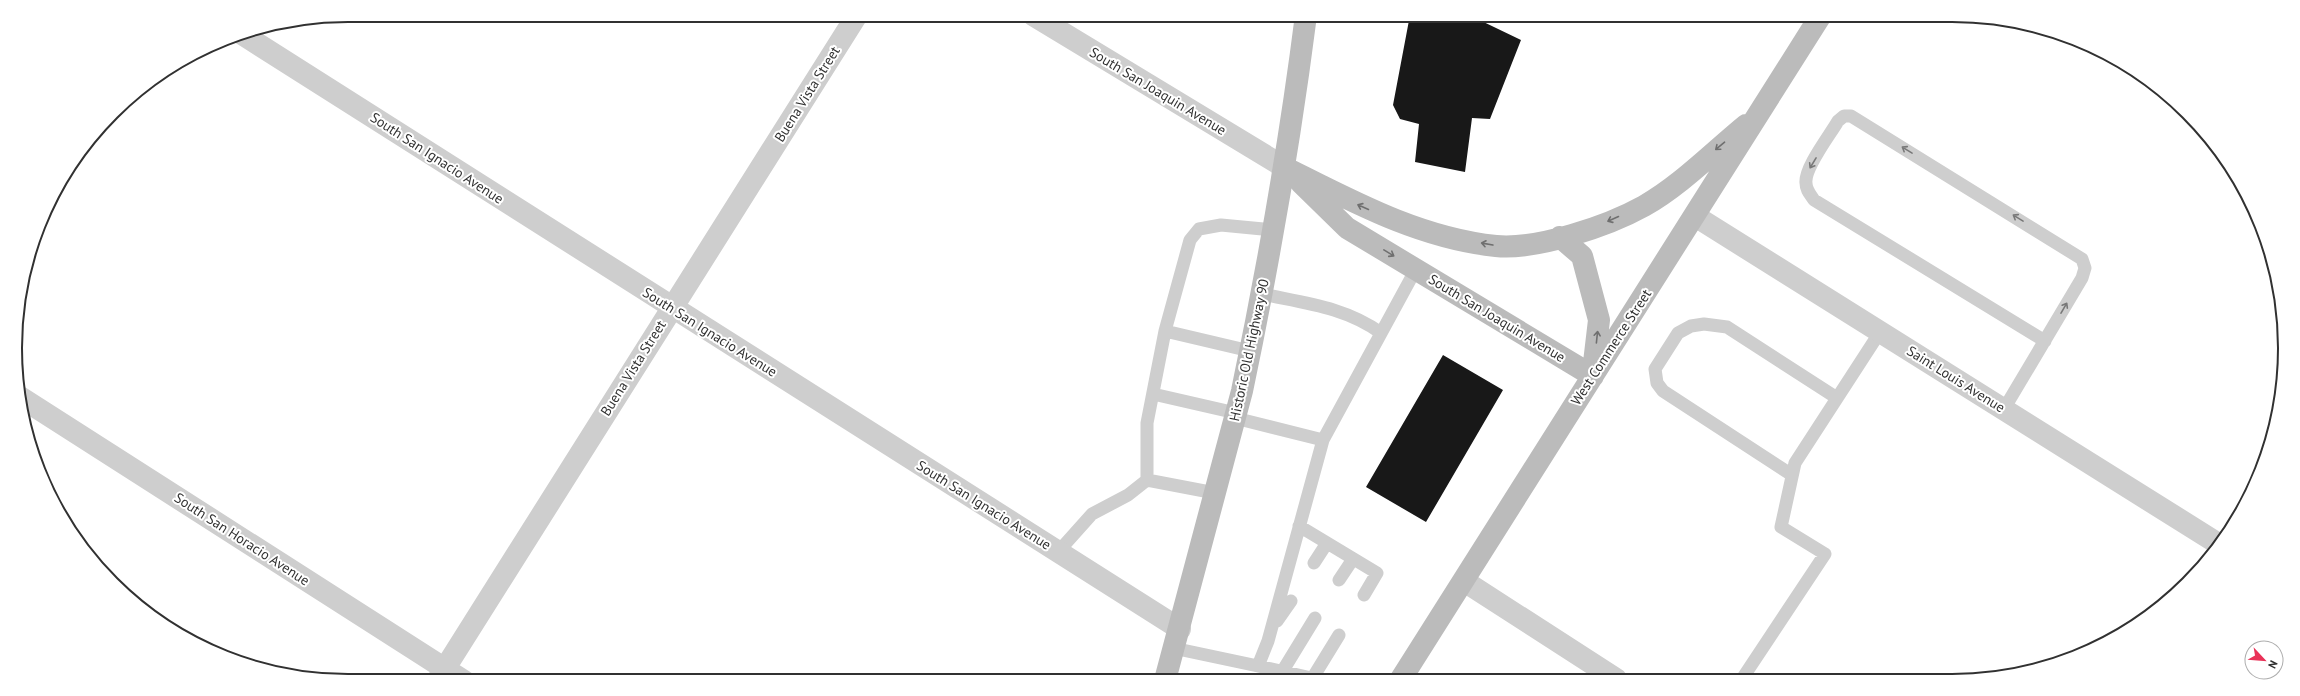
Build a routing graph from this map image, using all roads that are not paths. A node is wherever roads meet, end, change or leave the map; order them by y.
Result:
1 (853, 22) edge
2 (1045, 22) edge
3 (1305, 22) edge
4 (1817, 22) edge
5 (248, 38) edge
6 (1760, 112) junction
7 (1284, 166) junction
8 (1695, 216) junction
9 (1273, 230) junction
10 (1560, 237) junction
11 (1416, 269) junction
12 (1262, 294) junction
13 (671, 308) junction
14 (1165, 331) junction
15 (1880, 332) junction
16 (1381, 333) junction
17 (2045, 341) junction
18 (1250, 351) junction
19 (1592, 376) junction
20 (1153, 394) junction
21 (1837, 398) junction
22 (26, 401) edge
23 (2004, 409) junction
24 (1235, 415) junction
25 (1323, 440) junction
26 (1792, 475) junction
27 (1147, 480) junction
28 (1215, 493) junction
29 (1299, 526) junction
30 (2214, 541) edge
31 (1327, 543) junction
32 (1058, 552) junction
33 (1353, 558) junction
34 (1314, 564) dead end
35 (1339, 580) dead end
36 (1464, 581) junction
37 (1364, 594) dead end
38 (1290, 601) dead end
39 (1315, 618) dead end
40 (1270, 632) junction
41 (1339, 635) dead end
42 (1176, 638) junction
43 (1258, 666) junction
44 (1282, 672) junction
45 (439, 674) edge
46 (442, 674) edge
47 (1167, 674) edge
48 (1291, 674) edge
49 (1317, 674) edge
50 (1404, 674) edge
51 (1608, 674) edge
52 (1745, 674) edge

1 - 13 street, Buena Vista Street
2 - 7 street, South San Joaquin Avenue
3 - 7 main road, Historic Old Highway 90
4 - 6 main road, West Commerce Street
5 - 13 street, South San Ignacio Avenue
6 - 8 main road, West Commerce Street
6 -> 10 main road, South San Joaquin Avenue
7 - 9 main road, Historic Old Highway 90
10 -> 7 main road, South San Joaquin Avenue
7 -> 11 main road, South San Joaquin Avenue
8 - 15 street, Saint Louis Avenue
8 - 19 main road, West Commerce Street
9 - 12 main road, Historic Old Highway 90
9 - 14 lane
19 -> 10 main road
11 - 16 lane
11 - 19 main road, South San Joaquin Avenue
12 - 16 lane
12 - 18 main road, Historic Old Highway 90
13 - 32 street, South San Ignacio Avenue
13 - 46 street, Buena Vista Street
14 - 18 lane
14 - 20 lane
15 - 21 lane
15 - 23 street, Saint Louis Avenue
16 - 25 lane
17 -> 17 lane
17 - 23 lane
18 - 24 main road, Historic Old Highway 90
19 - 36 main road, West Commerce Street
20 - 24 lane
20 - 27 lane
21 - 26 lane
21 - 26 lane
22 - 45 street, South San Horacio Avenue
23 - 30 street, Saint Louis Avenue
24 - 25 lane
24 - 28 main road, Historic Old Highway 90
25 - 29 lane
26 - 52 lane
27 - 28 lane
27 - 32 lane
28 - 42 main road, Historic Old Highway 90
29 - 31 lane
29 - 40 lane
31 - 33 lane
31 - 34 lane
32 - 42 street, South San Ignacio Avenue
33 - 35 lane
33 - 37 lane
36 - 50 main road, West Commerce Street
36 - 51 street
38 - 40 lane
39 - 44 lane
40 - 43 lane
41 - 49 lane
42 - 43 lane
42 - 47 main road, Historic Old Highway 90
43 - 44 lane
44 - 48 lane

